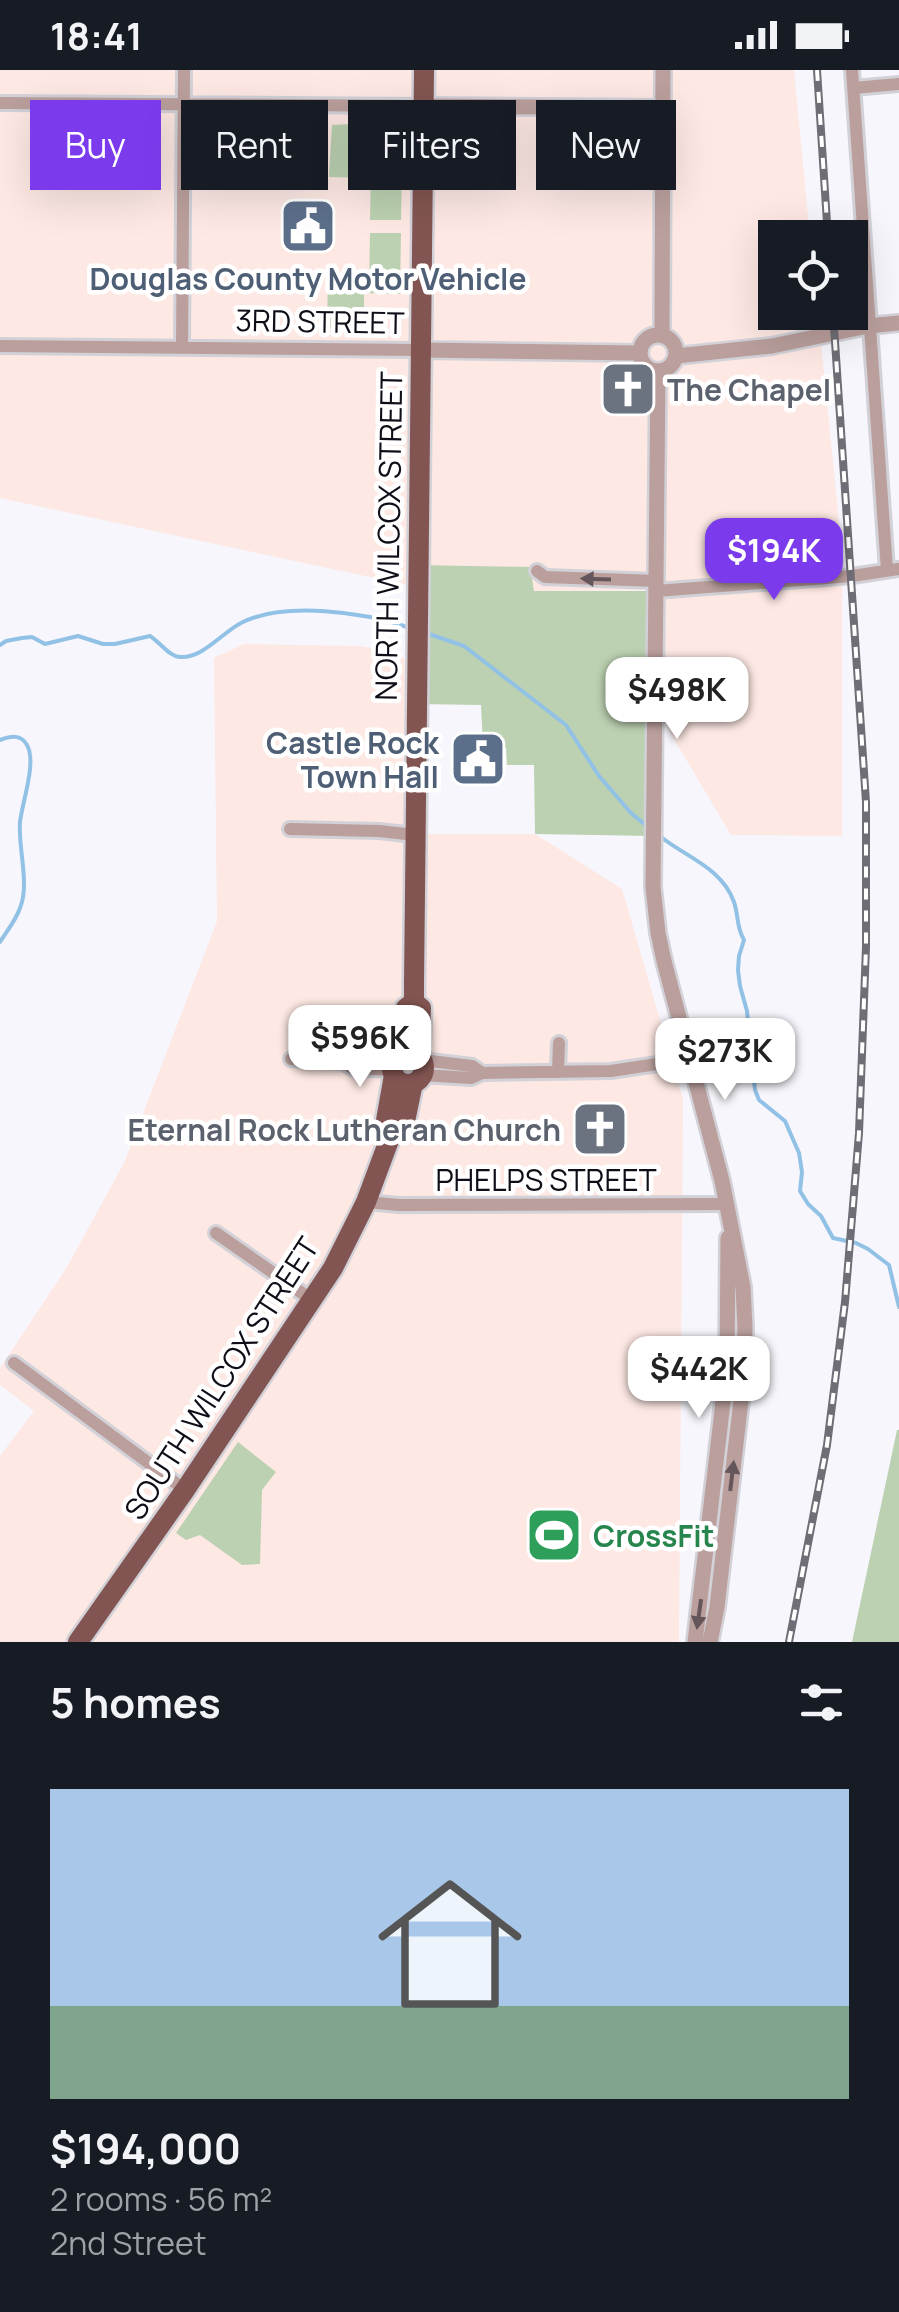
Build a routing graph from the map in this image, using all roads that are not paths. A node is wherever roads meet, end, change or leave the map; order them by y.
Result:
1 (184, 70) edge
2 (424, 70) edge
3 (663, 70) edge
4 (852, 70) edge
5 (899, 84) edge
6 (853, 88) junction
7 (184, 100) edge
8 (424, 100) edge
9 (662, 100) edge
10 (0, 103) edge
11 (181, 104) edge
12 (183, 190) edge
13 (423, 190) edge
14 (662, 190) edge
15 (861, 220) edge
16 (899, 323) edge
17 (868, 326) joint
18 (849, 330) edge
19 (662, 335) junction
20 (0, 346) edge
21 (182, 348) junction
22 (421, 350) junction
23 (639, 353) junction
24 (676, 356) junction
25 (658, 371) junction
26 (893, 569) edge
27 (538, 571) dead end
28 (656, 586) junction
29 (290, 830) dead end
30 (415, 835) junction
31 (559, 1043) dead end
32 (291, 1059) dead end
33 (690, 1059) junction
34 (408, 1066) junction
35 (558, 1072) junction
36 (366, 1202) junction
37 (727, 1204) junction
38 (216, 1233) dead end
39 (312, 1300) junction
40 (14, 1363) dead end
41 (186, 1490) junction
42 (78, 1642) edge
43 (695, 1642) edge
44 (710, 1642) edge

1 - 7 street
2 - 8 main road, NORTH WILCOX STREET
3 - 9 street
4 - 6 street
5 - 6 street
6 - 15 street
10 - 11 street
12 - 21 street
13 - 22 main road, NORTH WILCOX STREET
14 - 19 street
16 - 17 street
17 - 26 street
18 - 24 street
19 - 23 street
19 - 24 street
20 - 21 street, 3RD STREET
21 - 22 street, 3RD STREET
22 - 23 street, 3RD STREET
22 - 30 main road, NORTH WILCOX STREET
23 - 25 street
24 - 25 street
25 - 28 street
26 - 28 street
28 -> 27 street
28 - 33 street
29 - 30 street
30 - 34 main road, NORTH WILCOX STREET
31 - 35 street
32 - 34 street
33 - 35 street
33 - 37 street
34 - 35 street
34 - 36 main road, SOUTH WILCOX STREET
36 - 37 street, PHELPS STREET
36 - 39 main road, SOUTH WILCOX STREET
37 -> 43 street
44 -> 37 street
38 - 39 street
39 - 41 main road, SOUTH WILCOX STREET
40 - 41 street
41 - 42 main road, SOUTH WILCOX STREET

